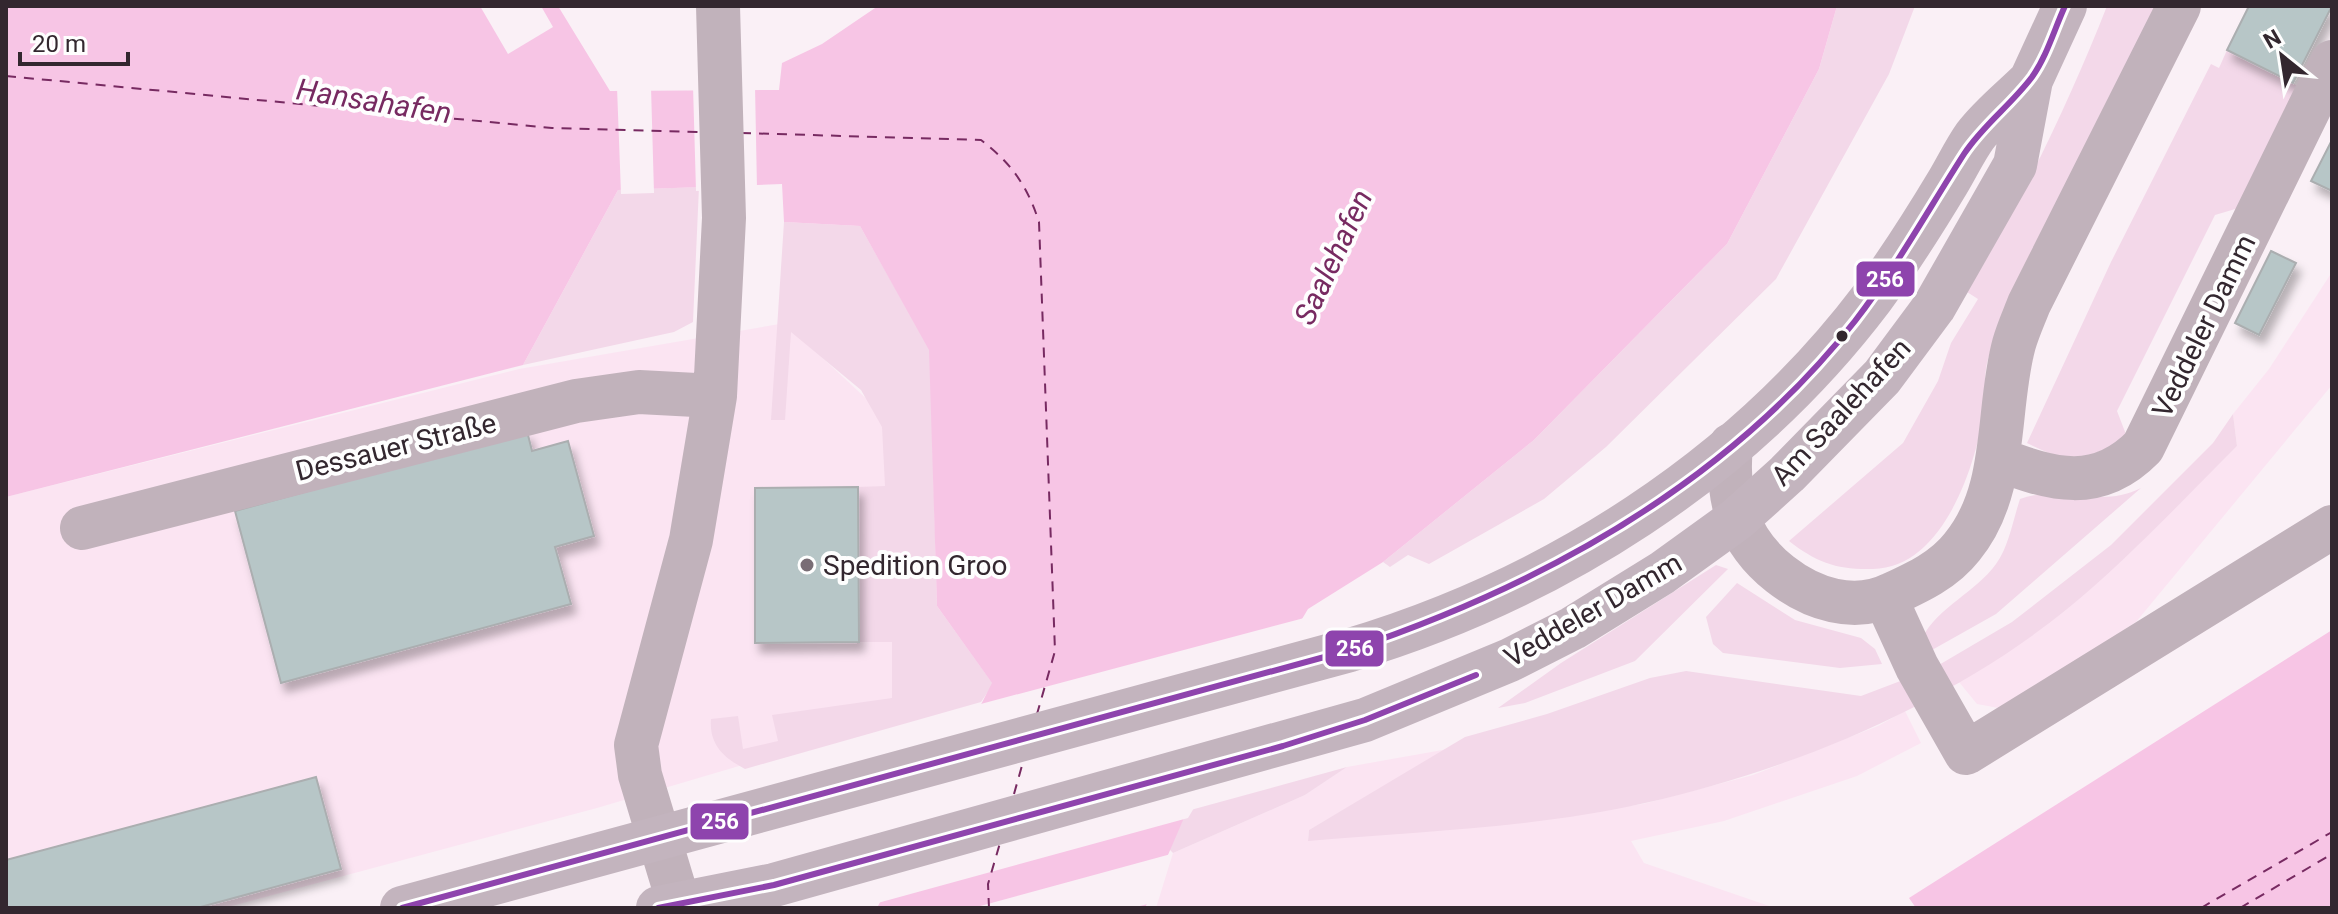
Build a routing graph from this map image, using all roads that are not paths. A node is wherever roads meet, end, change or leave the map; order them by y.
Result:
1 (718, 6) edge
2 (2065, 6) edge
3 (2179, 6) edge
4 (2332, 62) edge
5 (2031, 80) junction
6 (715, 396) junction
7 (1731, 445) junction
8 (1998, 459) junction
9 (1737, 519) junction
10 (2332, 527) edge
11 (82, 528) dead end
12 (1885, 597) junction
13 (659, 837) junction
14 (668, 906) edge
15 (402, 908) edge

1 - 6 street
2 - 5 main road, Am Saalehafen
3 - 8 street
4 - 8 street, Veddeler Damm
5 - 7 main road, Am Saalehafen
5 - 9 main road, Am Saalehafen
6 - 11 street, Dessauer Straße
6 - 13 street
7 - 9 street
7 - 13 main road, Veddeler Damm
8 - 12 street
9 - 12 street
9 - 14 main road, Veddeler Damm
10 - 12 street
13 - 14 street
13 - 15 main road, Veddeler Damm

